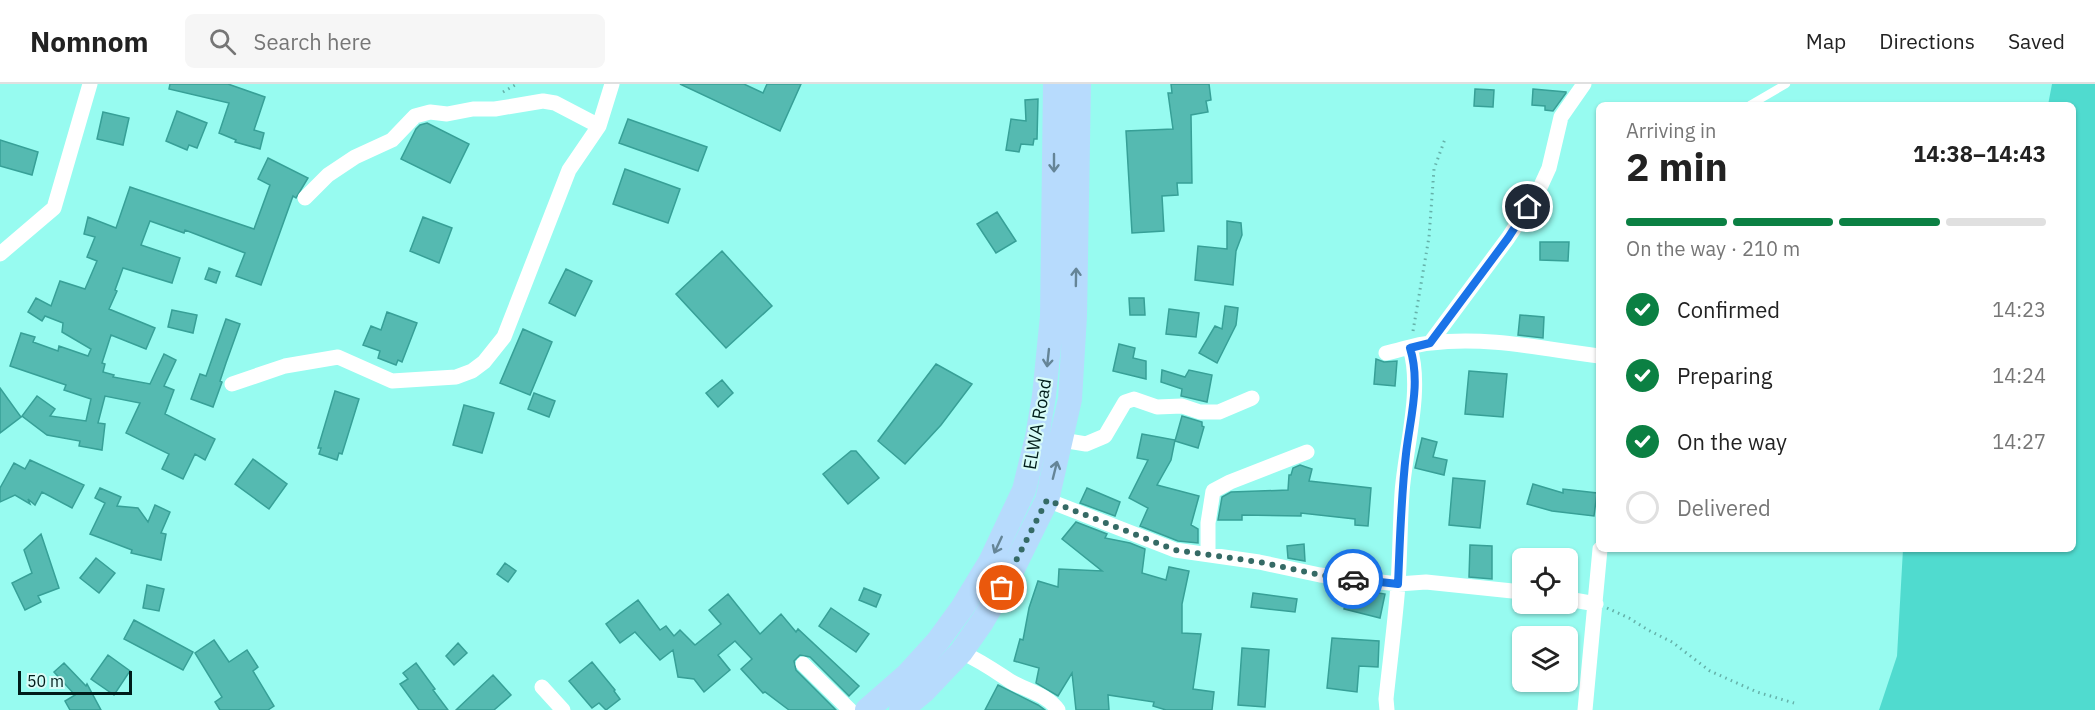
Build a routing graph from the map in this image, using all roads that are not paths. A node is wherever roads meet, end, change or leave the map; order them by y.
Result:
1 (90, 84) edge
2 (612, 84) edge
3 (1041, 84) edge
4 (1055, 84) edge
5 (1079, 84) edge
6 (1584, 84) edge
7 (1786, 84) edge
8 (1755, 102) edge
9 (1054, 117) junction
10 (599, 126) junction
11 (305, 198) dead end
12 (0, 254) edge
13 (1430, 343) junction
14 (1410, 348) junction
15 (1386, 353) dead end
16 (1596, 356) edge
17 (232, 384) dead end
18 (1252, 398) dead end
19 (1062, 440) junction
20 (1307, 452) dead end
21 (1047, 500) junction
22 (1600, 552) edge
23 (1208, 554) junction
24 (1398, 584) junction
25 (1512, 591) edge
26 (1578, 601) edge
27 (1596, 604) junction
28 (961, 652) junction
29 (804, 664) dead end
30 (542, 687) dead end
31 (563, 710) edge
32 (850, 710) edge
33 (867, 710) edge
34 (901, 710) edge
35 (1058, 710) edge
36 (1387, 710) edge
37 (1586, 710) edge

1 - 12 street
2 - 10 street
3 - 9 street
4 - 9 main road, ELWA Road
19 -> 5 main road, ELWA Road
6 - 13 street
7 - 8 lane
9 -> 33 main road, ELWA Road
10 - 11 street
10 - 17 street
13 - 14 street
13 - 16 street
14 - 15 street
14 - 24 street
18 - 19 street
21 -> 19 main road, ELWA Road
20 - 23 street
21 - 23 street
21 - 28 main road, ELWA Road
22 - 27 street
23 - 24 street
24 - 25 street
24 - 36 street
26 - 27 street
27 - 37 street
28 - 34 main road, ELWA Road
28 - 35 street
29 - 32 street
30 - 31 street

